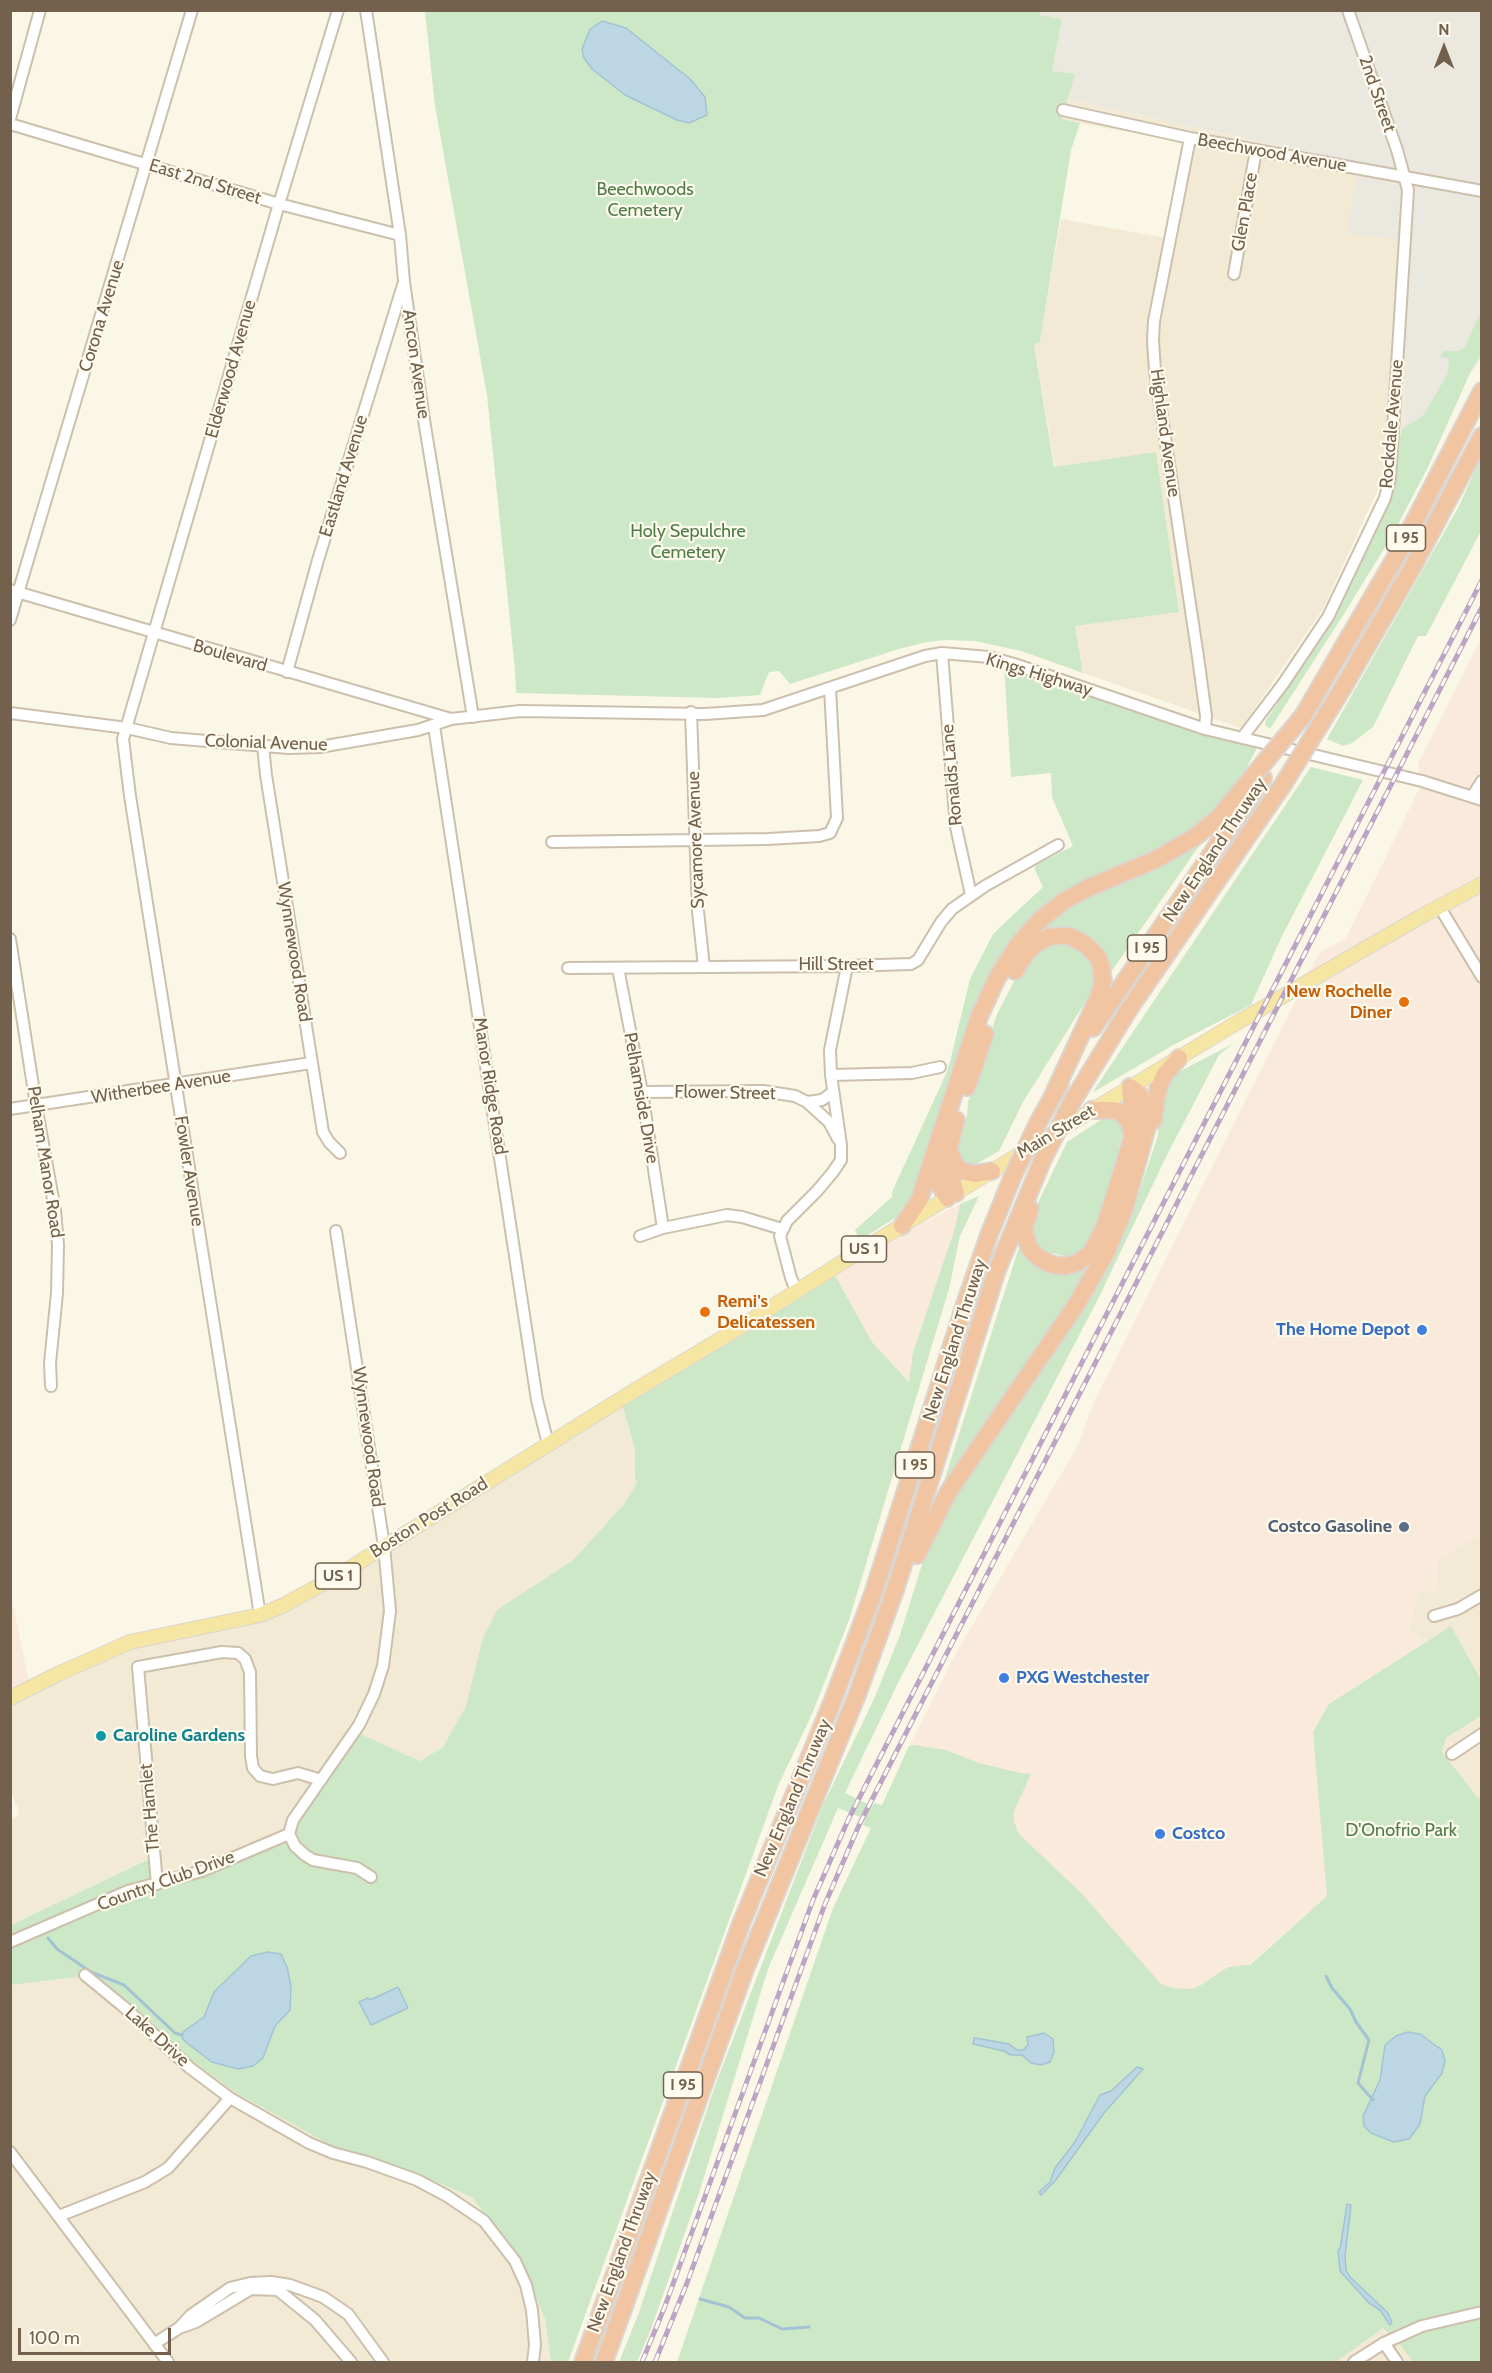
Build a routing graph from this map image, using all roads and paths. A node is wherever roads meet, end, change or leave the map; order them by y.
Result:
1 (40, 10) edge
2 (192, 10) edge
3 (338, 10) edge
4 (366, 10) edge
5 (1348, 10) edge
6 (1063, 110) dead end
7 (10, 119) edge
8 (10, 124) edge
9 (1190, 138) junction
10 (1256, 150) junction
11 (147, 165) junction
12 (1406, 178) junction
13 (1482, 191) edge
14 (279, 204) junction
15 (400, 235) junction
16 (1234, 274) dead end
17 (404, 282) junction
18 (1482, 391) edge
19 (1482, 436) edge
20 (15, 591) edge
21 (10, 620) edge
22 (154, 633) junction
23 (942, 653) junction
24 (287, 672) junction
25 (830, 688) junction
26 (520, 711) joint
27 (691, 712) junction
28 (10, 713) edge
29 (474, 717) junction
30 (451, 719) junction
31 (434, 726) junction
32 (127, 728) junction
33 (1205, 729) junction
34 (1242, 738) junction
35 (263, 746) junction
36 (1258, 777) junction
37 (1482, 781) edge
38 (1477, 798) edge
39 (696, 841) junction
40 (552, 842) dead end
41 (1058, 845) dead end
42 (1482, 884) edge
43 (971, 895) junction
44 (1439, 906) junction
45 (10, 939) edge
46 (848, 966) junction
47 (704, 967) junction
48 (568, 968) dead end
49 (618, 968) junction
50 (1482, 977) edge
51 (1179, 1058) junction
52 (311, 1063) junction
53 (940, 1067) dead end
54 (831, 1075) junction
55 (176, 1085) junction
56 (1130, 1087) junction
57 (1055, 1091) junction
58 (642, 1092) junction
59 (833, 1092) junction
60 (807, 1102) junction
61 (36, 1105) junction
62 (10, 1109) edge
63 (1092, 1110) junction
64 (950, 1139) junction
65 (1132, 1139) junction
66 (841, 1145) junction
67 (935, 1149) junction
68 (340, 1153) dead end
69 (1041, 1163) junction
70 (992, 1171) junction
71 (1131, 1187) junction
72 (952, 1196) junction
73 (902, 1226) junction
74 (663, 1228) junction
75 (336, 1230) dead end
76 (782, 1230) junction
77 (640, 1236) dead end
78 (797, 1292) junction
79 (51, 1386) dead end
80 (637, 1389) joint
81 (552, 1443) junction
82 (384, 1546) junction
83 (1482, 1595) edge
84 (260, 1615) junction
85 (1434, 1616) dead end
86 (857, 1695) junction
87 (10, 1698) edge
88 (1482, 1734) edge
89 (1452, 1754) dead end
90 (321, 1780) junction
91 (289, 1834) junction
92 (371, 1876) dead end
93 (157, 1884) junction
94 (10, 1942) edge
95 (85, 1975) dead end
96 (230, 2098) junction
97 (10, 2152) edge
98 (59, 2216) junction
99 (1482, 2312) edge
100 (179, 2328) junction
101 (1384, 2343) junction
102 (154, 2344) junction
103 (168, 2362) edge
104 (351, 2362) edge
105 (383, 2362) edge
106 (533, 2362) edge
107 (583, 2362) edge
108 (603, 2362) edge
109 (1354, 2362) edge
110 (1397, 2362) edge

1 - 7 street
2 - 11 street, Corona Avenue
3 - 14 street, Elderwood Avenue
4 - 15 street, Ancon Avenue
5 - 12 street, 2nd Street
6 - 9 street, Beechwood Avenue
8 - 11 street, East 2nd Street
9 - 10 street, Beechwood Avenue
9 - 33 street, Highland Avenue
10 - 12 street, Beechwood Avenue
10 - 16 street, Glen Place
11 - 14 street, East 2nd Street
11 - 20 street, Corona Avenue
12 - 13 street, Beechwood Avenue
12 - 34 street, Rockdale Avenue
14 - 15 street, East 2nd Street
14 - 22 street, Elderwood Avenue
15 - 17 street, Ancon Avenue
17 - 24 street, Eastland Avenue
17 - 29 street, Ancon Avenue
18 - 36 highway, I 95, bridge
19 - 69 highway, New England Thruway / I 95, bridge
20 - 21 street, Corona Avenue
20 - 22 street, Boulevard
22 - 24 street, Boulevard
22 - 32 street, Elderwood Avenue
23 - 25 street, Kings Highway
23 - 33 street, Kings Highway
23 - 43 street, Ronalds Lane
24 - 30 street, Boulevard
25 - 27 street, Kings Highway
25 - 39 street
26 - 27 street, Kings Highway
26 - 29 street, Colonial Avenue
27 - 39 street, Sycamore Avenue
28 - 32 street, Colonial Avenue
29 - 30 street, Colonial Avenue
30 - 31 street, Colonial Avenue
31 - 35 street, Colonial Avenue
31 - 81 street, Manor Ridge Road
32 - 35 street, Colonial Avenue
32 - 55 street, Fowler Avenue
33 - 34 street, Kings Highway
34 - 38 street, Kings Highway
35 - 52 street, Wynnewood Road
36 - 57 highway, New England Thruway / I 95
36 - 67 highway
37 - 38 street
39 - 40 street
39 - 47 street, Sycamore Avenue
41 - 43 street, Hill Street
42 - 44 main road, Main Street / US 1
43 - 46 street, Hill Street
44 - 50 street
44 - 51 main road, Main Street / US 1
45 - 61 street, Pelham Manor Road
46 - 47 street, Hill Street
46 - 54 street
47 - 49 street, Hill Street
48 - 49 street, Hill Street
49 - 58 street, Pelhamside Drive
51 - 56 main road, Main Street / US 1
51 - 71 highway
52 - 55 street, Witherbee Avenue
52 - 68 street, Wynnewood Road
53 - 54 street
54 - 59 street
55 - 61 street, Witherbee Avenue
55 - 84 street, Fowler Avenue
56 - 63 main road, Main Street / US 1
56 - 65 highway
56 - 71 highway
57 - 64 highway
57 - 107 highway, New England Thruway / I 95, bridge
58 - 60 street, Flower Street
58 - 74 street, Pelhamside Drive
59 - 60 street
59 - 66 street
60 - 66 street, Flower Street
61 - 62 street, Witherbee Avenue
61 - 79 street, Pelham Manor Road
63 - 65 highway
63 - 70 main road, Main Street / US 1
64 - 70 highway
64 - 72 highway
65 - 69 highway
66 - 76 street
67 - 72 highway
67 - 73 highway
69 - 86 highway, New England Thruway / I 95
70 - 72 main road, Main Street / US 1
71 - 86 highway
72 - 73 main road, Main Street / US 1
73 - 78 main road, Main Street / US 1
74 - 76 street
74 - 77 street
75 - 82 street, Wynnewood Road
76 - 78 street
78 - 80 main road, Main Street / US 1
80 - 81 main road, Boston Post Road / US 1
81 - 82 main road, Boston Post Road / US 1
82 - 84 main road, Boston Post Road / US 1
82 - 90 street, Wynnewood Road
83 - 85 street
84 - 87 main road, Boston Post Road / US 1
86 - 108 highway, New England Thruway / I 95
88 - 89 street
90 - 91 street, Wynnewood Road
90 - 93 street, The Hamlet
91 - 92 street
91 - 93 street, Country Club Drive
93 - 94 street, Country Club Drive
95 - 96 street, Lake Drive
96 - 98 street
96 - 106 street, Lake Drive
97 - 98 street
98 - 102 street
99 - 101 street
100 - 102 street
100 - 104 street
100 - 105 street
101 - 109 street
101 - 110 street
102 - 103 street

